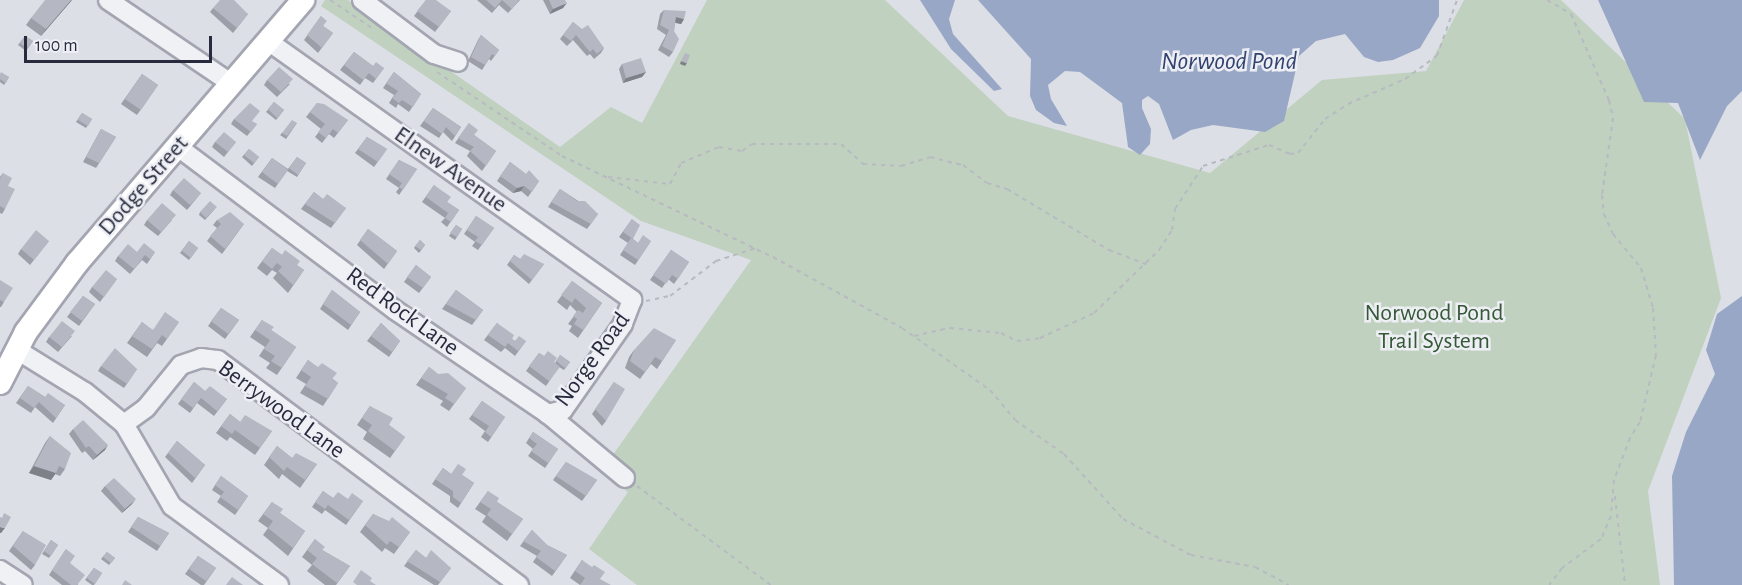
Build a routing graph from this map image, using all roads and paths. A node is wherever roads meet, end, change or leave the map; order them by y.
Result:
1 (108, 0) edge
2 (303, 0) edge
3 (330, 0) edge
4 (362, 0) edge
5 (1457, 0) edge
6 (1547, 0) edge
7 (378, 32) dead end
8 (268, 41) junction
9 (458, 62) dead end
10 (436, 71) dead end
11 (232, 84) junction
12 (178, 147) junction
13 (605, 177) junction
14 (756, 249) junction
15 (1146, 264) junction
16 (632, 300) junction
17 (914, 336) junction
18 (17, 350) junction
19 (0, 383) edge
20 (548, 414) junction
21 (124, 424) junction
22 (625, 478) joint
23 (1614, 487) junction
24 (0, 570) edge
25 (23, 585) edge
26 (279, 585) edge
27 (519, 585) edge
28 (771, 585) edge
29 (1289, 585) edge
30 (1549, 585) edge
31 (1625, 585) edge

1 - 11 street
2 - 8 main road, Dodge Street
3 - 7 path
4 - 9 street
5 - 15 path
6 - 23 path
8 - 11 main road, Dodge Street
8 - 16 street, Elnew Avenue
10 - 13 path
11 - 12 main road, Dodge Street
12 - 18 main road, Dodge Street
12 - 20 street, Red Rock Lane
13 - 14 path
13 - 15 path
14 - 16 path
14 - 17 path
15 - 17 path
16 - 20 street, Norge Road
17 - 29 path
18 - 19 main road, Dodge Street
18 - 21 street
20 - 22 street, Red Rock Lane
21 - 26 street
21 - 27 street, Berrywood Lane
22 - 28 path
23 - 30 path
23 - 31 path
24 - 25 street

